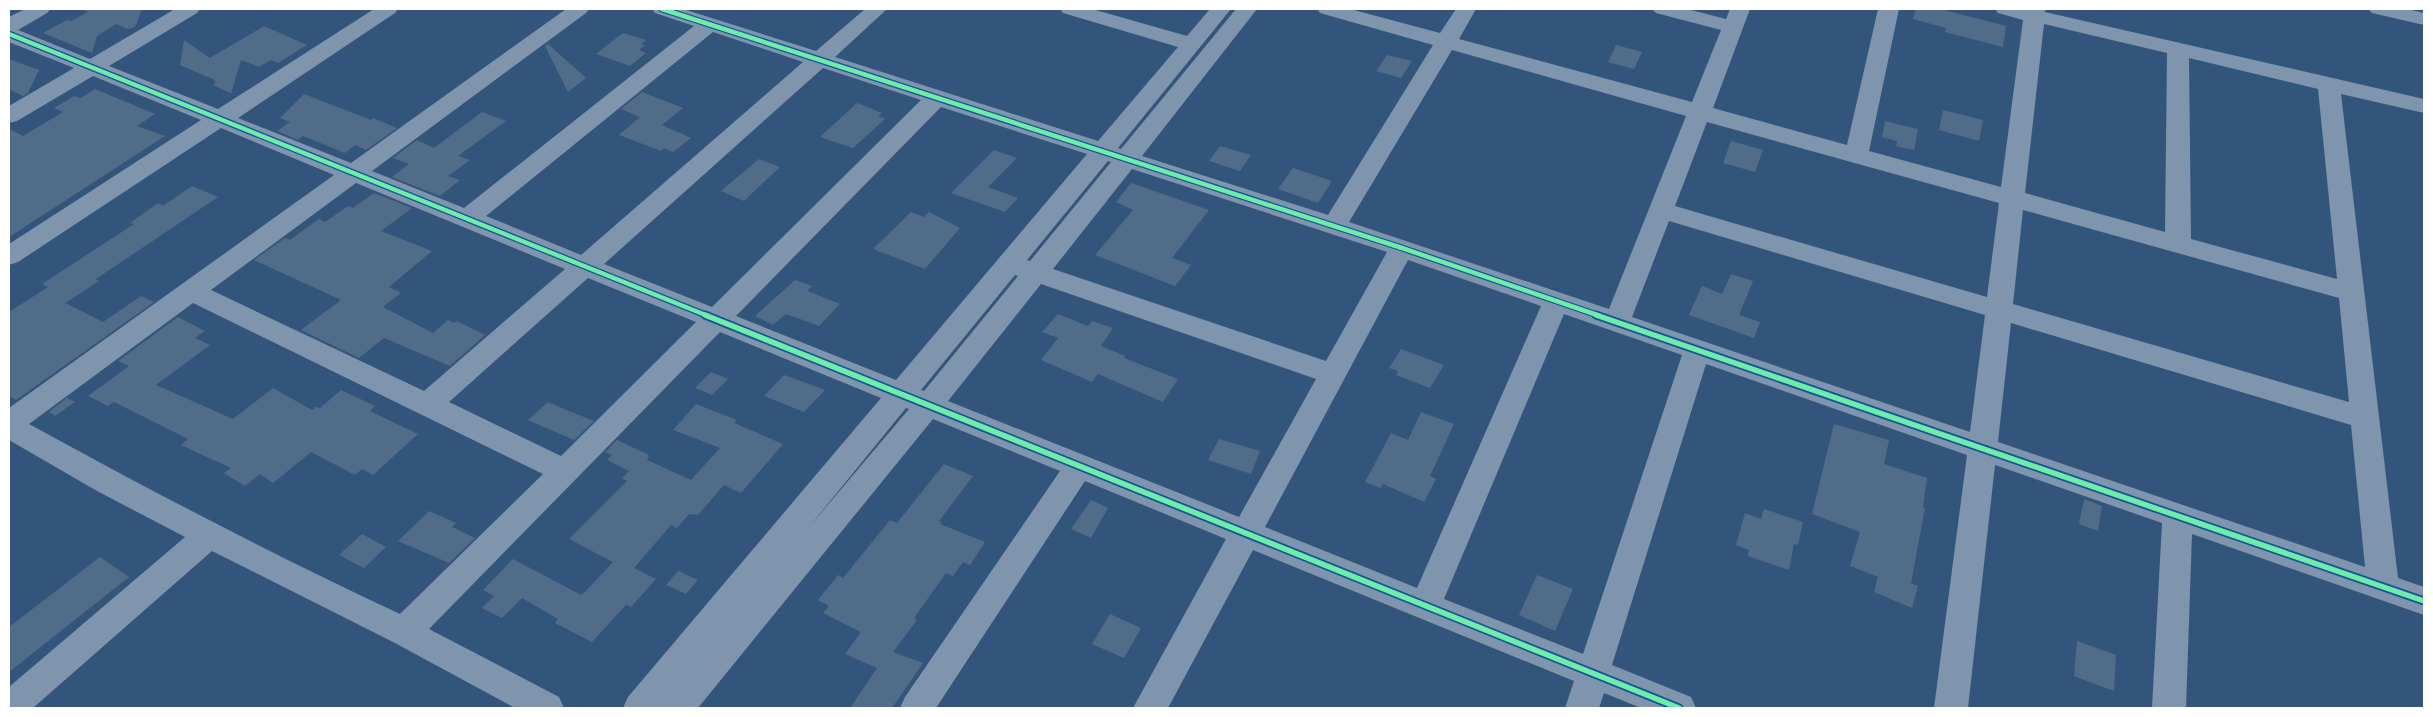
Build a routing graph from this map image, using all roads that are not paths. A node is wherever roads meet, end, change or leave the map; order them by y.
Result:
1 (40, 9) edge
2 (190, 9) edge
3 (388, 9) edge
4 (579, 9) edge
5 (662, 9) edge
6 (877, 9) edge
7 (1070, 9) edge
8 (1221, 9) edge
9 (1247, 9) edge
10 (1327, 9) edge
11 (1466, 9) edge
12 (1663, 9) edge
13 (1889, 9) edge
14 (2005, 9) edge
15 (2379, 9) edge
16 (2034, 12) edge
17 (1737, 18) edge
18 (2424, 19) edge
19 (710, 24) junction
20 (9, 26) edge
21 (9, 34) edge
22 (1446, 42) junction
23 (1192, 44) junction
24 (2178, 49) junction
25 (818, 60) junction
26 (91, 67) junction
27 (2329, 84) junction
28 (937, 98) junction
29 (2424, 106) edge
30 (1700, 112) junction
31 (9, 116) edge
32 (219, 119) junction
33 (1114, 155) junction
34 (1856, 155) junction
35 (353, 173) junction
36 (2012, 198) junction
37 (1661, 210) junction
38 (466, 219) junction
39 (1334, 226) junction
40 (2178, 244) junction
41 (1402, 248) junction
42 (9, 256) edge
43 (1009, 263) junction
44 (584, 267) junction
45 (1036, 272) junction
46 (191, 291) junction
47 (2351, 292) junction
48 (1556, 301) junction
49 (1999, 310) junction
50 (716, 320) junction
51 (1617, 322) junction
52 (1697, 350) junction
53 (1333, 374) junction
54 (900, 394) junction
55 (428, 404) junction
56 (928, 406) junction
57 (2365, 418) junction
58 (9, 424) edge
59 (1982, 448) junction
60 (1079, 466) junction
61 (565, 471) junction
62 (2178, 516) junction
63 (1246, 534) junction
64 (209, 535) junction
65 (2383, 586) junction
66 (2424, 600) edge
67 (1425, 606) junction
68 (404, 632) junction
69 (1593, 674) junction
70 (1156, 707) edge
71 (9, 708) edge
72 (547, 708) edge
73 (640, 708) edge
74 (676, 708) edge
75 (917, 708) edge
76 (1582, 708) edge
77 (1679, 708) edge
78 (1951, 708) edge
79 (2169, 708) edge

1 - 20 street
2 - 26 street
3 - 32 street
4 - 35 street
5 - 19 street
6 - 25 street
7 - 23 street
8 - 23 street
9 - 33 street
10 - 22 street
11 - 22 street
12 - 17 street
13 - 34 street
14 - 16 street
15 - 18 street
16 - 24 street
16 - 36 street
17 - 30 street
19 - 25 street
19 - 38 street
21 - 26 street
22 - 30 street
22 - 39 street
23 - 33 street
24 - 27 street
24 - 40 street
25 - 28 street
25 - 44 street
26 - 31 street
26 - 32 street
27 - 29 street
27 - 47 street
28 - 33 street
28 - 50 street
30 - 34 street
30 - 37 street
32 - 35 street
32 - 42 street
33 - 39 street
33 - 43 street
33 - 45 street
34 - 36 street
35 - 38 street
35 - 46 street
36 - 40 street
36 - 49 street
37 - 49 street
37 - 51 street
38 - 44 street
39 - 41 street
40 - 47 street
41 - 48 street
41 - 53 street
43 - 45 street
43 - 54 street
44 - 50 street
44 - 55 street
45 - 53 street
45 - 56 street
46 - 55 street
46 - 58 street
47 - 57 street
48 - 51 street
48 - 67 street
49 - 57 street
49 - 59 street
50 - 54 street
50 - 61 street
51 - 52 street
52 - 59 street
52 - 69 street
53 - 63 street
54 - 56 street
54 - 73 street
55 - 61 street
56 - 60 street
56 - 74 street
57 - 65 street
58 - 64 street
59 - 62 street
59 - 78 street
60 - 63 street
60 - 75 street
61 - 68 street
62 - 65 street
62 - 79 street
63 - 67 street
63 - 70 street
64 - 68 street
64 - 71 street
65 - 66 street
67 - 69 street
68 - 72 street
69 - 76 street
69 - 77 street

